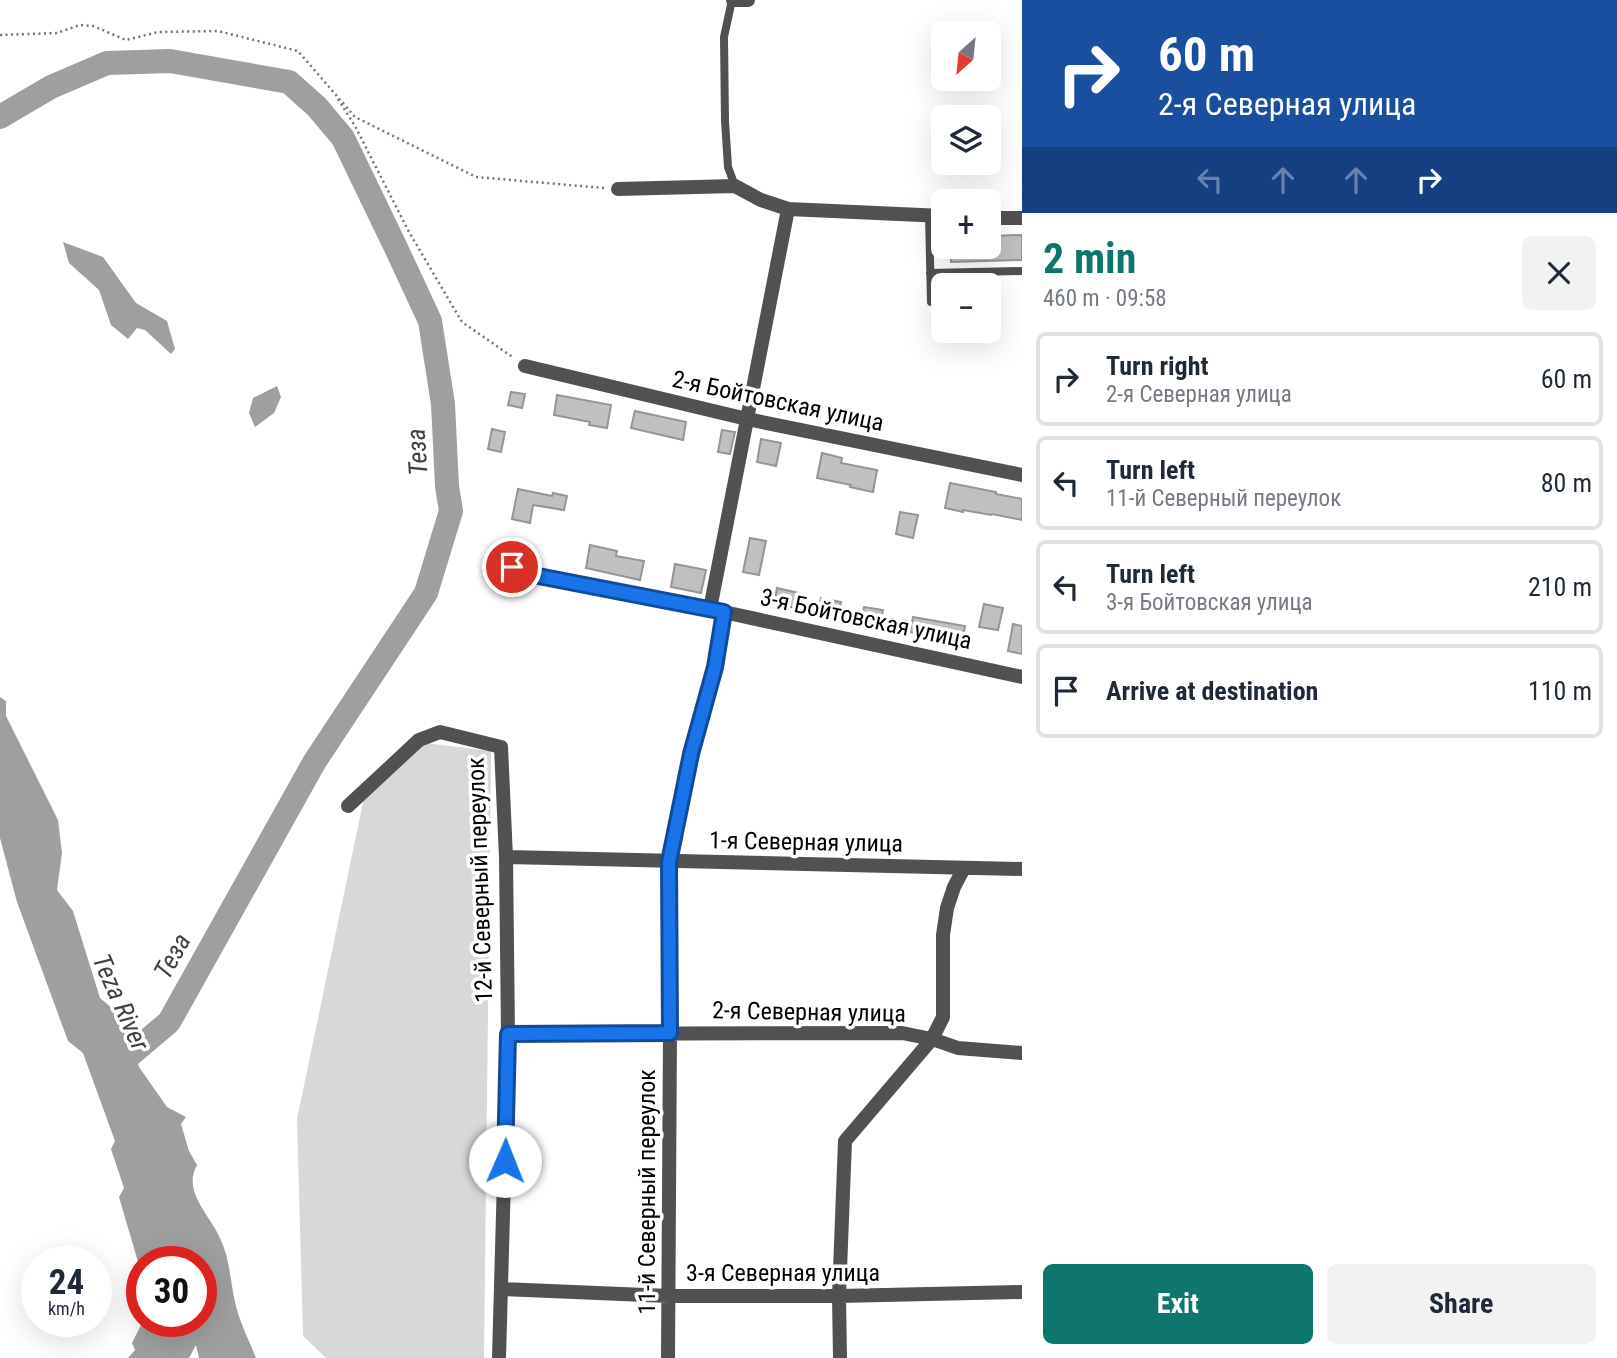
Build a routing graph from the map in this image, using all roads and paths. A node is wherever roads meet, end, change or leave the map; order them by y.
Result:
1 (732, 0) edge
2 (748, 0) edge
3 (0, 35) edge
4 (332, 89) junction
5 (735, 186) junction
6 (618, 189) joint
7 (788, 209) junction
8 (931, 216) edge
9 (1001, 218) edge
10 (1022, 218) edge
11 (931, 259) edge
12 (1022, 271) edge
13 (930, 272) junction
14 (931, 302) dead end
15 (525, 366) joint
16 (747, 419) junction
17 (1022, 475) edge
18 (495, 559) dead end
19 (717, 610) junction
20 (1022, 677) edge
21 (348, 806) dead end
22 (506, 857) junction
23 (669, 862) junction
24 (964, 868) junction
25 (1022, 869) edge
26 (670, 1033) junction
27 (508, 1034) junction
28 (932, 1039) junction
29 (1022, 1053) edge
30 (502, 1289) junction
31 (1022, 1292) edge
32 (669, 1296) junction
33 (839, 1296) junction
34 (499, 1358) edge
35 (668, 1358) edge
36 (840, 1358) edge

1 - 2 street
1 - 5 lane
3 - 4 path
4 - 6 path
4 - 15 path
5 - 6 street
5 - 7 street
7 - 8 street
7 - 16 street, 11-й Северный переулок
9 - 10 street
11 - 13 lane
12 - 13 lane
13 - 14 lane
15 - 16 street, 2-я Бойтовская улица
16 - 17 street, 2-я Бойтовская улица
16 - 19 street, 11-й Северный переулок
18 - 19 street, 3-я Бойтовская улица
19 - 20 street, 3-я Бойтовская улица
19 - 23 street, 11-й Северный переулок
21 - 22 street, 12-й Северный переулок
22 - 23 street, 1-я Северная улица
22 - 27 street, 12-й Северный переулок
23 - 24 street, 1-я Северная улица
23 - 26 street, 11-й Северный переулок
24 - 25 street, 1-я Северная улица
24 - 28 street
26 - 27 street, 2-я Северная улица
26 - 28 street, 2-я Северная улица
26 - 32 street, 11-й Северный переулок
27 - 30 street, 12-й Северный переулок
28 - 29 street, 2-я Северная улица
28 - 33 street
30 - 32 street, 3-я Северная улица
30 - 34 street, 12-й Северный переулок
31 - 33 street, 3-я Северная улица
32 - 33 street, 3-я Северная улица
32 - 35 street, 11-й Северный переулок
33 - 36 street

